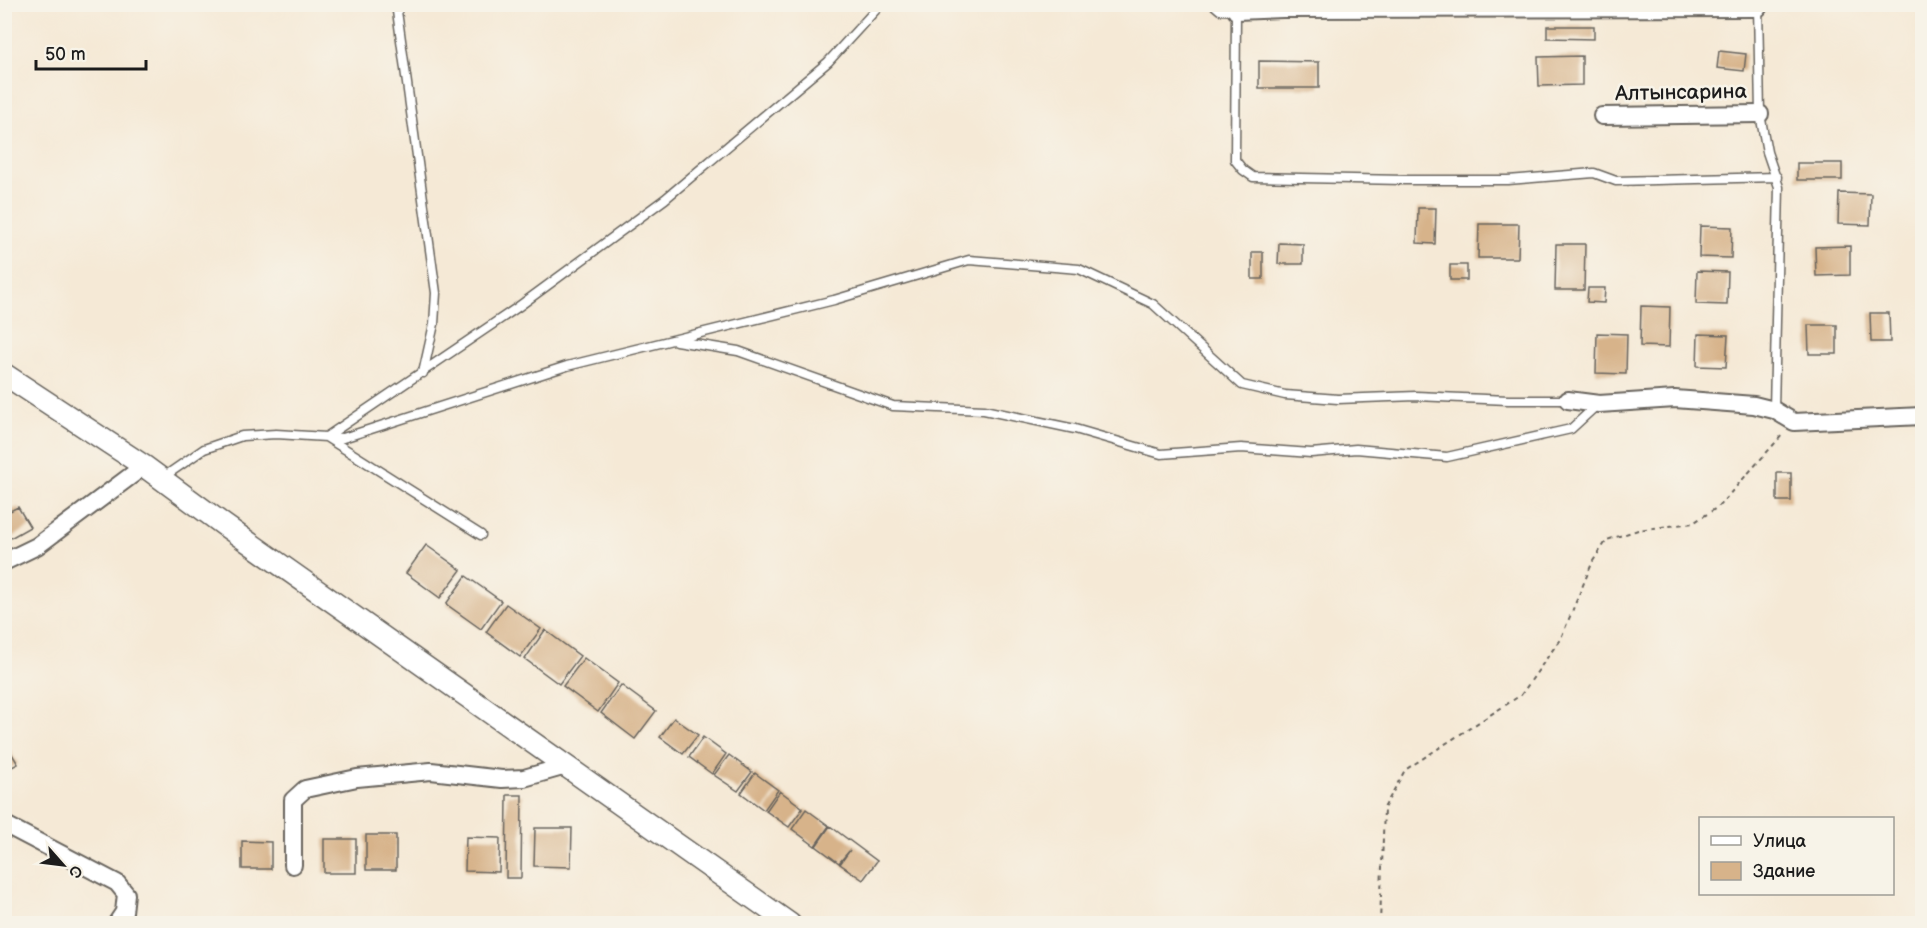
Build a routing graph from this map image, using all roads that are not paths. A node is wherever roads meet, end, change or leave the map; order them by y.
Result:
1 (396, 4) edge
2 (881, 4) edge
3 (1213, 4) edge
4 (1758, 6) edge
5 (1236, 11) junction
6 (1760, 114) junction
7 (1602, 116) dead end
8 (1777, 177) junction
9 (673, 340) junction
10 (423, 373) junction
11 (4, 374) edge
12 (1568, 400) joint
13 (1599, 404) junction
14 (1774, 410) junction
15 (1923, 416) edge
16 (326, 437) junction
17 (152, 472) junction
18 (481, 536) dead end
19 (4, 562) edge
20 (566, 766) junction
21 (4, 824) edge
22 (293, 865) dead end
23 (116, 924) edge
24 (790, 924) edge

1 - 10 lane
2 - 10 lane
3 - 5 lane
4 - 5 street
4 - 6 lane
5 - 8 lane
6 - 7 street, Алтынсарина
6 - 8 lane
8 - 14 lane
9 - 12 lane
9 - 13 lane
9 - 16 lane
10 - 16 lane
11 - 17 street
12 - 13 street
13 - 14 street
14 - 15 street
16 - 17 lane
16 - 18 lane
17 - 19 street
17 - 20 street
20 - 22 street
20 - 24 street
21 - 23 street

